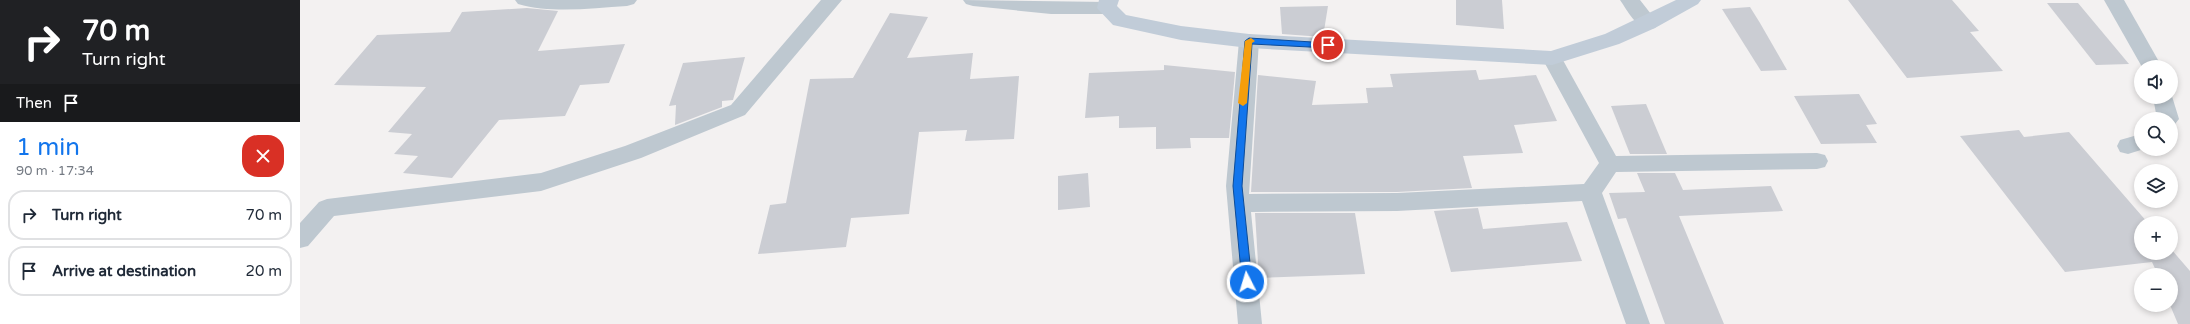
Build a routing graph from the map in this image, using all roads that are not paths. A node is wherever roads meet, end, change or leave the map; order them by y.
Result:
1 (525, 0) edge
2 (627, 0) edge
3 (638, 0) edge
4 (832, 0) edge
5 (973, 0) edge
6 (1630, 0) edge
7 (1691, 0) edge
8 (2114, 0) edge
9 (1108, 4) edge
10 (1648, 23) junction
11 (1249, 41) junction
12 (1552, 58) junction
13 (2148, 60) edge
14 (1817, 162) dead end
15 (1610, 164) junction
16 (1590, 192) junction
17 (1239, 203) junction
18 (300, 238) edge
19 (1250, 324) edge
20 (1638, 324) edge

1 - 2 street
2 - 3 street
4 - 18 street
5 - 9 street
6 - 10 street
7 - 10 street
8 - 13 street
9 - 11 street
10 - 12 street
11 - 12 street
11 - 17 street
12 - 15 street
14 - 15 street
15 - 16 street
16 - 17 street
16 - 20 street
17 - 19 street

